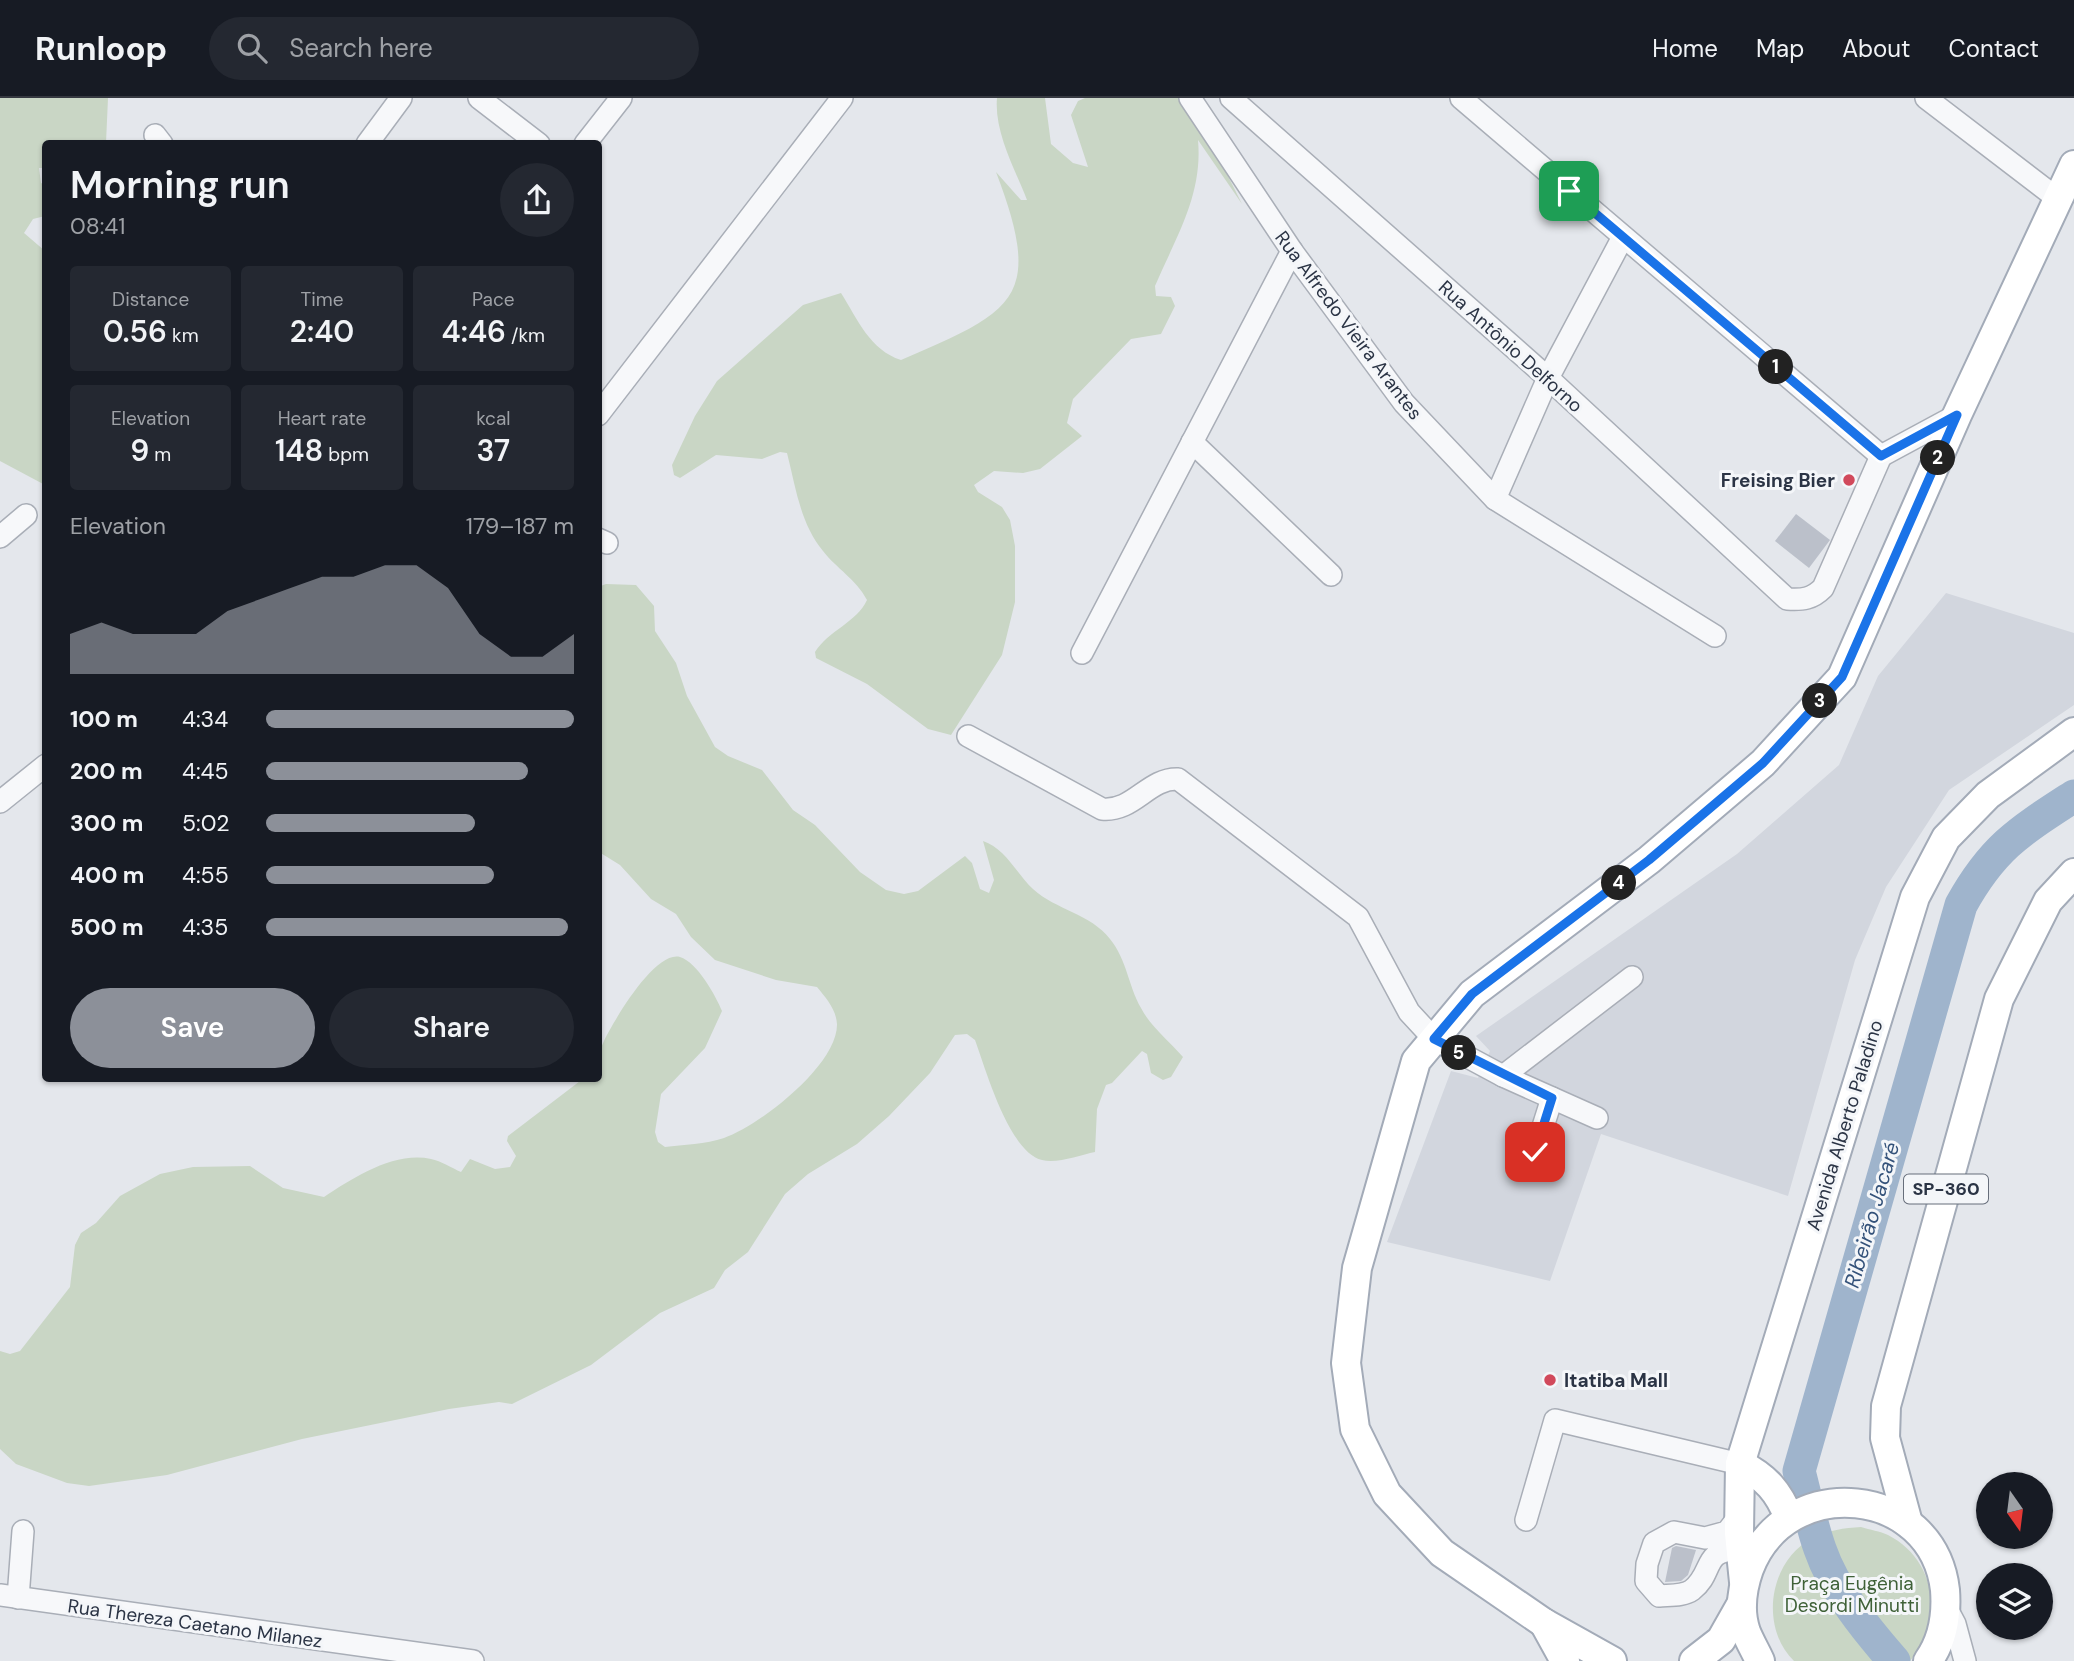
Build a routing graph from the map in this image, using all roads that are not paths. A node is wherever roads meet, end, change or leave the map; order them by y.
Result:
1 (401, 98) edge
2 (479, 98) edge
3 (621, 98) edge
4 (842, 98) edge
5 (1190, 98) edge
6 (1231, 98) edge
7 (1461, 98) edge
8 (1926, 98) edge
9 (370, 140) edge
10 (534, 140) edge
11 (588, 140) edge
12 (2074, 165) edge
13 (2058, 199) junction
14 (1623, 237) junction
15 (1292, 251) junction
16 (1548, 379) junction
17 (602, 410) edge
18 (1957, 415) junction
19 (1192, 442) junction
20 (1881, 456) junction
21 (1495, 499) junction
22 (26, 515) dead end
23 (0, 537) edge
24 (1331, 575) dead end
25 (1715, 636) dead end
26 (1082, 653) dead end
27 (2074, 732) edge
28 (968, 736) dead end
29 (42, 768) edge
30 (0, 802) edge
31 (2074, 873) edge
32 (1632, 977) dead end
33 (1434, 1039) junction
34 (1503, 1076) junction
35 (1552, 1098) junction
36 (1597, 1118) dead end
37 (1535, 1152) dead end
38 (1740, 1464) junction
39 (1740, 1515) junction
40 (1792, 1516) junction
41 (1527, 1520) dead end
42 (1908, 1523) junction
43 (23, 1531) dead end
44 (1743, 1593) junction
45 (9, 1596) edge
46 (1947, 1609) junction
47 (1544, 1623) junction
48 (1933, 1660) edge
49 (473, 1661) edge
50 (1564, 1661) edge
51 (1612, 1661) edge
52 (1694, 1661) edge
53 (1738, 1661) edge
54 (1760, 1661) edge
55 (1965, 1661) edge

1 - 9 street
2 - 10 street
3 - 11 street
4 - 17 street
5 - 15 street, Rua Alfredo Vieira Arantes
6 - 16 street, Rua Antônio Delforno
7 - 14 street
8 - 13 street
12 - 13 main road
13 - 18 main road
14 - 16 street
14 - 20 street
15 - 19 street
15 - 21 street, Rua Alfredo Vieira Arantes
16 - 20 street, Rua Antônio Delforno
16 - 21 street
18 - 20 street
18 - 33 main road
19 - 24 street
19 - 26 street
21 - 25 street, Rua Alfredo Vieira Arantes
22 - 23 street
27 - 38 main road, Avenida Alberto Paladino / SP-360
28 - 33 street
29 - 30 street
31 - 42 main road, SP-360
32 - 34 street
33 - 34 street
33 - 47 main road
34 - 35 street
35 - 36 street
35 - 37 street
38 - 39 main road, Avenida Alberto Paladino / SP-360
38 - 40 main road
38 - 41 street
39 - 44 main road, Avenida Alberto Paladino / SP-360
39 - 44 street
40 - 42 main road, SP-360
40 - 44 main road, SP-360
42 - 46 main road, SP-360
43 - 45 street
44 - 52 main road
44 - 53 main road, Avenida Alberto Paladino / SP-360
44 - 54 main road, SP-360
45 - 49 street, Rua Thereza Caetano Milanez
46 - 48 main road, SP-360
46 - 55 street
47 - 50 main road
47 - 51 main road

